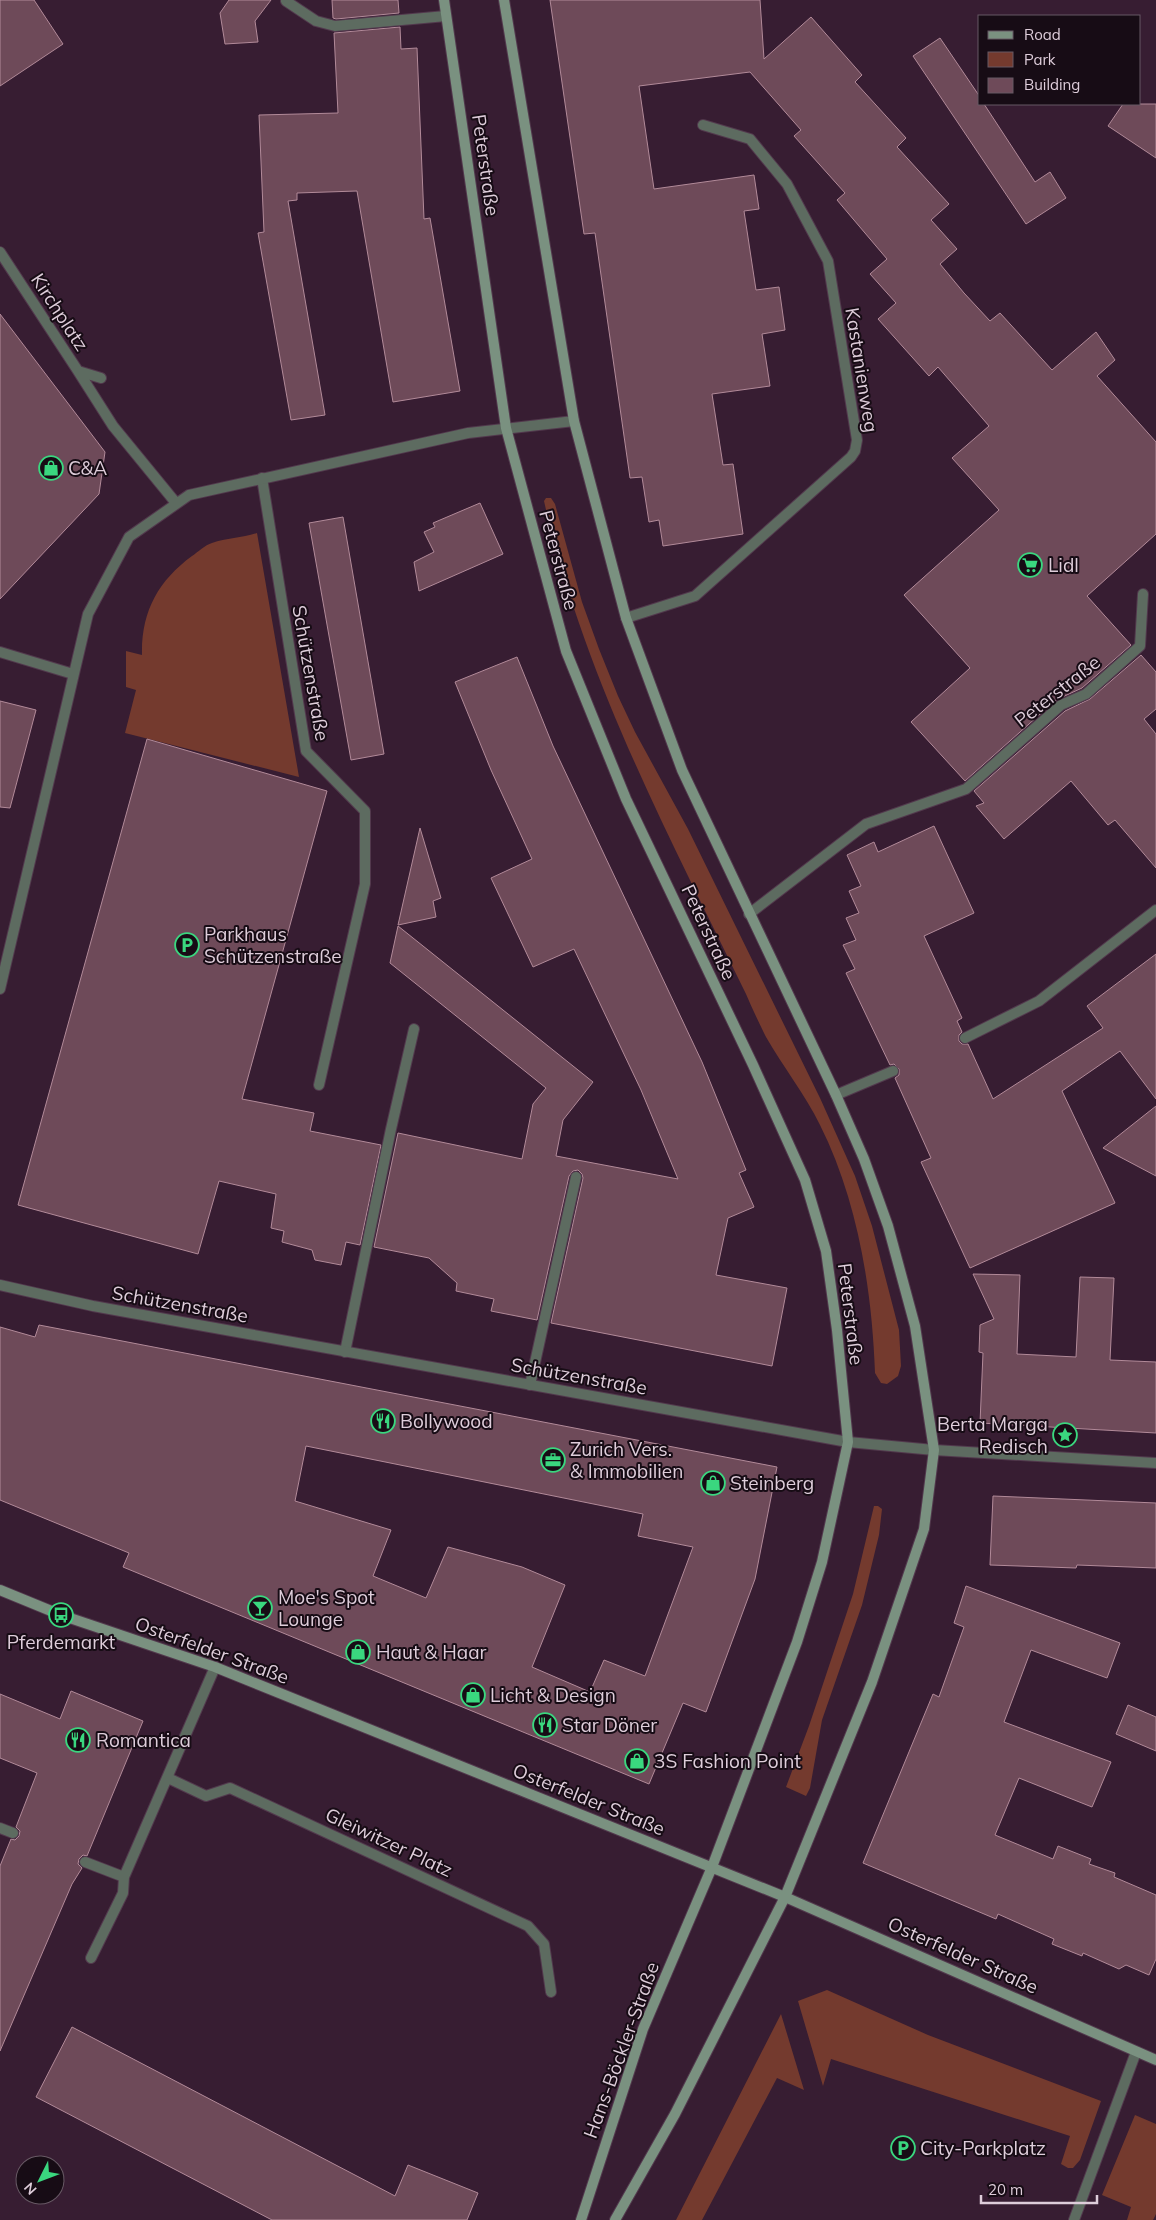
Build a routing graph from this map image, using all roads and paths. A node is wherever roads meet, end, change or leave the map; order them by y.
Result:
1 (444, 0) edge
2 (504, 0) edge
3 (286, 1) dead end
4 (446, 16) junction
5 (703, 125) dead end
6 (0, 252) edge
7 (78, 371) junction
8 (101, 378) dead end
9 (574, 421) junction
10 (506, 428) junction
11 (262, 478) junction
12 (176, 504) junction
13 (1144, 594) dead end
14 (626, 618) junction
15 (0, 652) edge
16 (73, 674) junction
17 (1156, 910) edge
18 (749, 914) junction
19 (0, 989) edge
20 (414, 1029) dead end
21 (965, 1038) dead end
22 (893, 1071) dead end
23 (319, 1085) dead end
24 (836, 1095) junction
25 (576, 1177) dead end
26 (0, 1286) edge
27 (345, 1352) junction
28 (530, 1384) junction
29 (848, 1442) junction
30 (934, 1450) junction
31 (1156, 1463) edge
32 (0, 1590) edge
33 (215, 1667) junction
34 (168, 1778) junction
35 (0, 1828) edge
36 (13, 1833) dead end
37 (85, 1862) dead end
38 (712, 1867) junction
39 (124, 1877) junction
40 (785, 1897) junction
41 (91, 1958) dead end
42 (551, 1992) dead end
43 (1136, 2052) junction
44 (1156, 2060) edge
45 (581, 2220) edge
46 (615, 2220) edge
47 (1074, 2220) edge

1 - 4 main road, Peterstraße
2 - 9 main road
3 - 4 street
4 - 10 main road, Peterstraße
5 - 14 street, Kastanienweg
6 - 7 street, Kirchplatz
7 - 8 street, Kirchplatz
7 - 12 street
9 - 10 street
9 - 14 main road
10 - 11 street
10 - 29 main road, Peterstraße
11 - 12 street
11 - 23 street, Schützenstraße
12 - 16 street
13 - 18 street, Peterstraße
14 - 18 main road
15 - 16 street
16 - 19 street
17 - 21 street
18 - 24 main road
20 - 27 street
22 - 24 street
24 - 30 main road
25 - 28 street
26 - 27 street, Schützenstraße
27 - 28 street, Schützenstraße
28 - 29 street, Schützenstraße
29 - 30 street, Schützenstraße
29 - 38 main road, Peterstraße
30 - 31 street, Schützenstraße
30 - 40 main road
32 - 33 main road, Osterfelder Straße
33 - 34 street
33 - 38 main road, Osterfelder Straße
34 - 39 street
34 - 42 street, Gleiwitzer Platz
35 - 36 street
37 - 39 street
38 - 40 main road, Osterfelder Straße
38 - 45 main road, Hans-Böckler-Straße
39 - 41 street
40 - 43 main road, Osterfelder Straße
40 - 46 main road
43 - 44 main road, Osterfelder Straße
43 - 47 street

